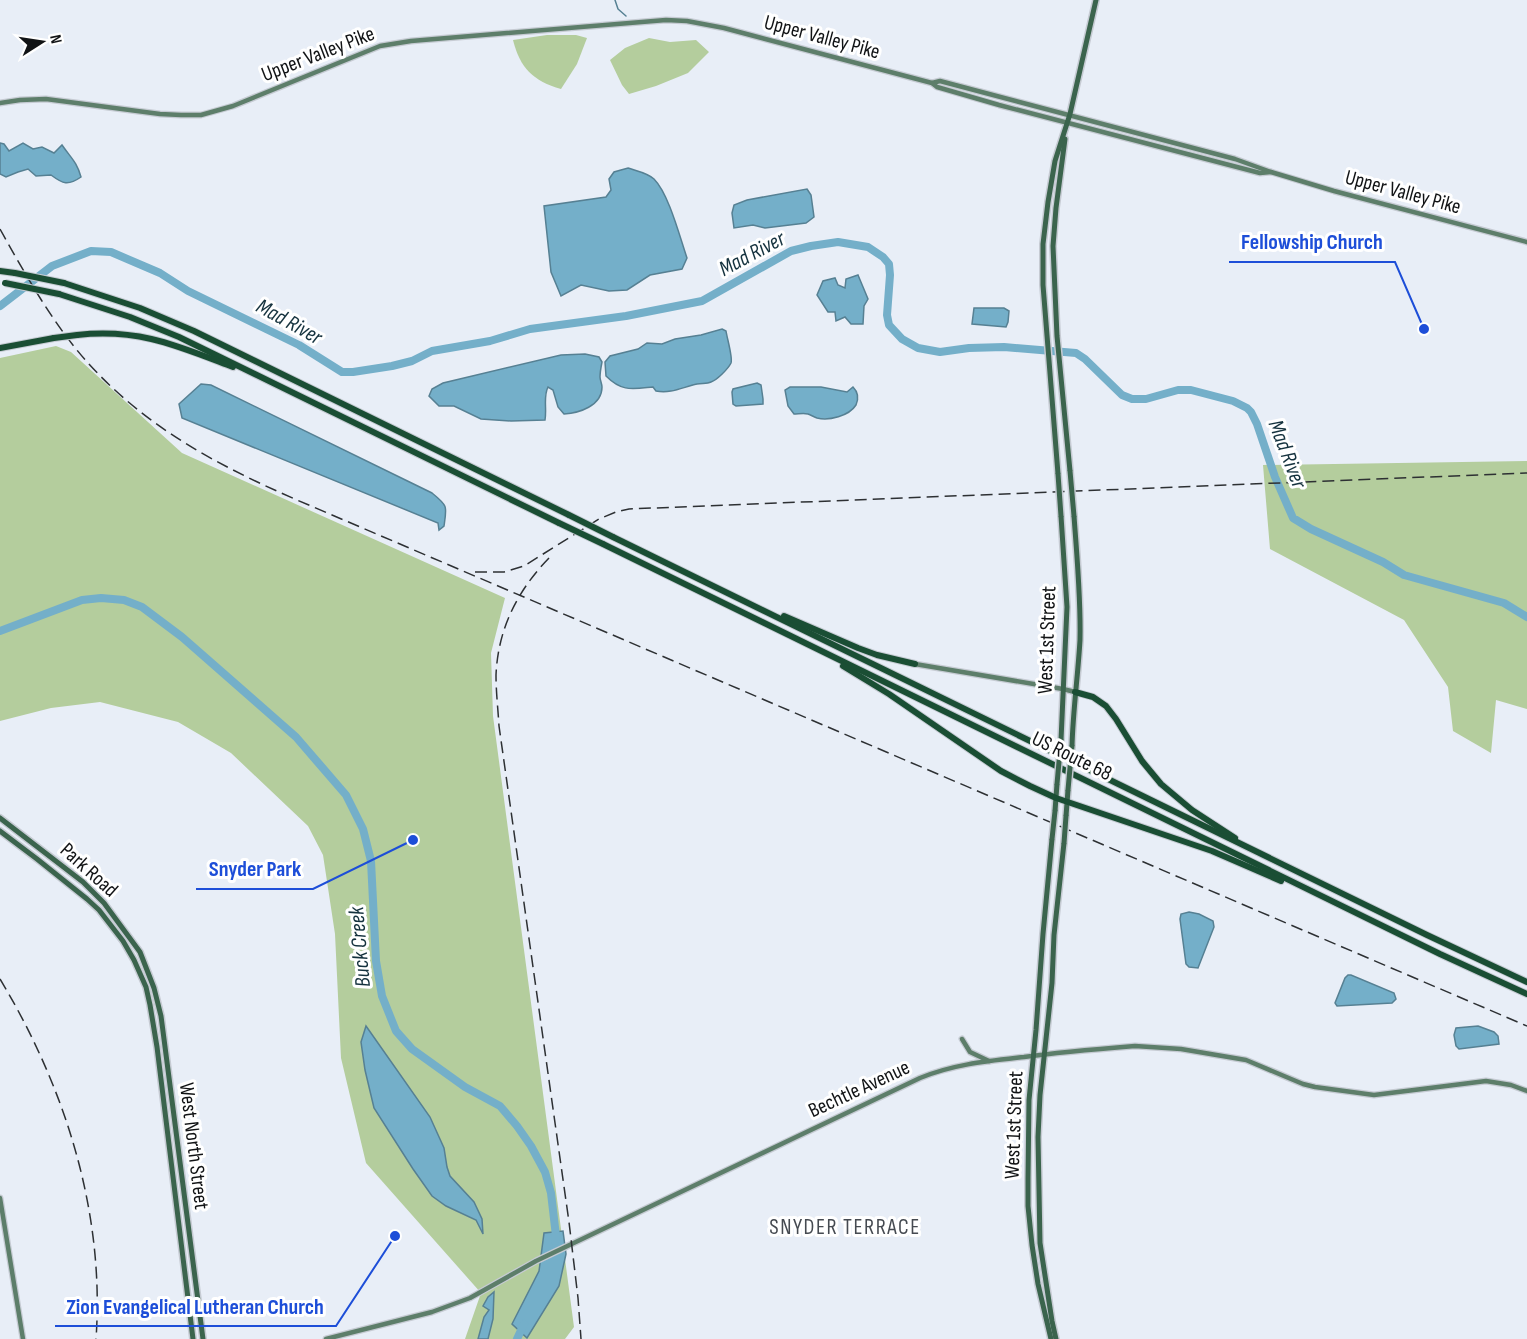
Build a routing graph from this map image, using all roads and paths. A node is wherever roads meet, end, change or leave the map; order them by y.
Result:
1 (1096, 0) edge
2 (932, 83) junction
3 (0, 103) edge
4 (999, 105) junction
5 (1034, 105) junction
6 (1070, 114) junction
7 (1067, 123) junction
8 (1271, 172) junction
9 (1527, 242) edge
10 (0, 271) edge
11 (3, 283) edge
12 (0, 348) edge
13 (273, 382) junction
14 (752, 604) junction
15 (825, 653) junction
16 (915, 664) joint
17 (1063, 689) junction
18 (1075, 692) junction
19 (1056, 798) junction
20 (1067, 802) junction
21 (0, 818) edge
22 (0, 831) edge
23 (1256, 851) junction
24 (1340, 906) junction
25 (143, 959) joint
26 (134, 960) joint
27 (1527, 982) edge
28 (1527, 994) edge
29 (962, 1039) dead end
30 (1044, 1054) junction
31 (1033, 1056) junction
32 (989, 1061) junction
33 (1527, 1091) edge
34 (0, 1198) edge
35 (23, 1339) edge
36 (193, 1339) edge
37 (203, 1339) edge
38 (326, 1339) edge
39 (1051, 1339) edge
40 (1056, 1339) edge

1 - 6 main road, West 1st Street
2 - 3 street, Upper Valley Pike
2 - 4 street, Upper Valley Pike
2 - 5 street, Upper Valley Pike
4 - 5 street
4 - 7 street, Upper Valley Pike
5 - 6 street, Upper Valley Pike
6 - 7 main road, West 1st Street
6 - 8 street, Upper Valley Pike
7 - 8 street, Upper Valley Pike
7 - 17 main road, West 1st Street, bridge
7 - 18 main road, West 1st Street, bridge
8 - 9 street, Upper Valley Pike
10 - 14 highway, US Route 68, bridge
11 - 13 highway, bridge
12 - 13 highway, bridge
13 - 15 highway, US Route 68, bridge
14 - 16 highway
14 - 23 highway, US Route 68
15 - 19 highway
15 - 24 highway, US Route 68
16 - 17 street
17 - 18 street
17 - 19 main road, West 1st Street, bridge
18 - 20 main road, West 1st Street, bridge
18 - 23 highway
19 - 20 highway
19 - 31 main road, West 1st Street, bridge
20 - 24 highway
20 - 30 main road, West 1st Street, bridge
21 - 25 main road, Park Road
22 - 26 main road, Park Road
23 - 27 highway, US Route 68
24 - 28 highway, US Route 68
25 - 37 main road, West North Street
26 - 36 main road, West North Street
29 - 32 street
30 - 31 street, Bechtle Avenue
30 - 33 street, Bechtle Avenue
30 - 40 main road, West 1st Street
31 - 32 street, Bechtle Avenue
31 - 39 main road, West 1st Street
32 - 38 street, Bechtle Avenue
34 - 35 street

